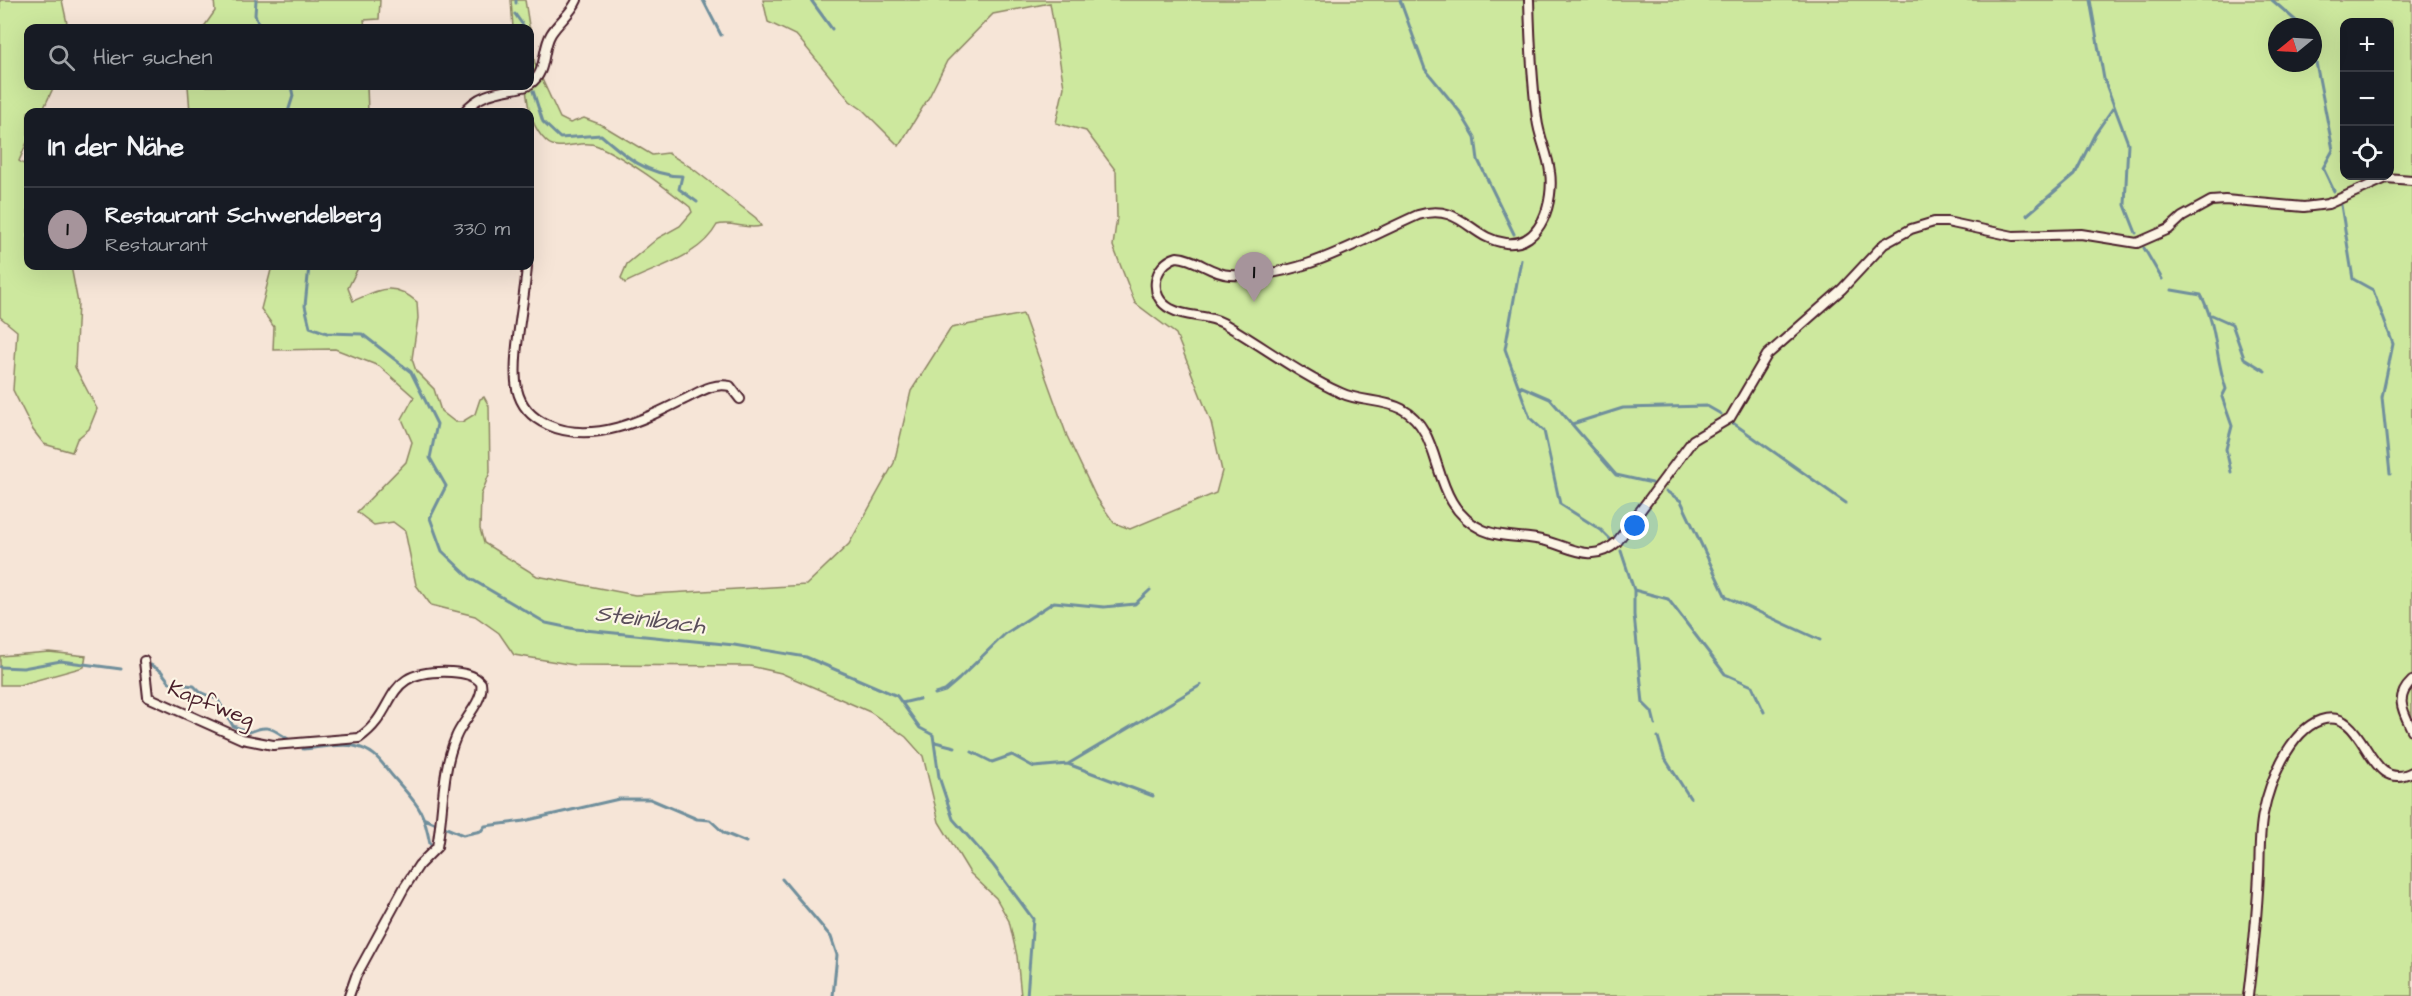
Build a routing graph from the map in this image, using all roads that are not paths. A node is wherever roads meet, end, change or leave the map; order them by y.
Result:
1 (577, 0) edge
2 (1529, 0) edge
3 (534, 79) edge
4 (505, 90) edge
5 (468, 108) edge
6 (2412, 180) edge
7 (526, 270) edge
8 (740, 399) dead end
9 (144, 661) dead end
10 (2412, 681) edge
11 (2412, 730) edge
12 (2412, 772) edge
13 (349, 996) edge
14 (2248, 996) edge

1 - 3 street
2 - 6 street
4 - 5 street
7 - 8 street
9 - 13 street, Kapfweg
10 - 11 street
12 - 14 street

